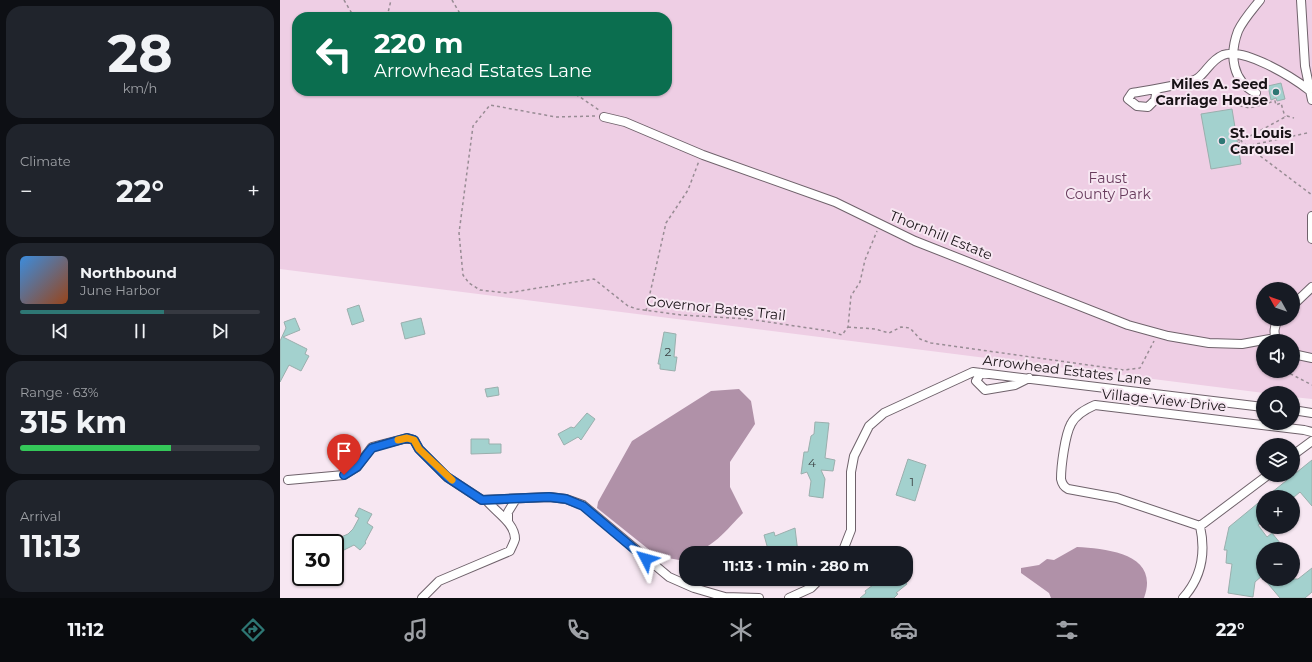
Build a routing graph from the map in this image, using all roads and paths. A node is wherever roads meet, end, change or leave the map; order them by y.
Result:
1 (344, 0) edge
2 (391, 0) edge
3 (452, 0) edge
4 (1260, 0) edge
5 (1301, 0) edge
6 (351, 12) edge
7 (388, 12) edge
8 (459, 12) edge
9 (1234, 54) junction
10 (1157, 89) dead end
11 (1309, 90) junction
12 (1256, 93) dead end
13 (579, 96) edge
14 (1312, 100) edge
15 (1222, 102) dead end
16 (604, 116) junction
17 (1285, 117) junction
18 (1294, 118) dead end
19 (1307, 133) dead end
20 (1237, 139) dead end
21 (1241, 141) junction
22 (1238, 143) dead end
23 (1247, 146) junction
24 (1239, 148) dead end
25 (702, 154) junction
26 (1312, 195) edge
27 (1312, 216) edge
28 (879, 224) junction
29 (1312, 239) edge
30 (1312, 287) edge
31 (1300, 298) edge
32 (646, 310) junction
33 (848, 327) junction
34 (1157, 333) junction
35 (1256, 342) edge
36 (1300, 355) edge
37 (1312, 358) edge
38 (981, 373) junction
39 (1030, 378) junction
40 (1298, 378) edge
41 (1312, 385) edge
42 (1256, 406) edge
43 (1300, 411) edge
44 (1312, 413) edge
45 (1312, 432) edge
46 (1312, 441) edge
47 (1300, 450) edge
48 (288, 480) dead end
49 (1259, 482) edge
50 (516, 499) junction
51 (487, 501) junction
52 (508, 522) junction
53 (1200, 526) junction
54 (845, 546) edge
55 (813, 586) edge
56 (422, 598) edge
57 (759, 598) edge
58 (789, 598) edge
59 (1184, 598) edge

1 - 6 path
2 - 7 path
3 - 8 path
4 - 9 street
5 - 11 street
9 - 10 street
9 - 11 street
9 - 12 street
11 - 14 street
13 - 16 path
15 - 17 path
16 - 25 street, Thornhill Estate
16 - 32 path, Governor Bates Trail
17 - 18 path
17 - 21 path
19 - 23 path
20 - 21 path
21 - 22 path
21 - 23 path
23 - 24 path
23 - 26 path
25 - 28 street, Thornhill Estate
25 - 32 path
27 - 29 street
28 - 33 path
28 - 34 street, Thornhill Estate
30 - 31 street
32 - 33 path, Governor Bates Trail
33 - 34 path
34 - 35 street, Thornhill Estate
36 - 37 street
38 - 39 street, Arrowhead Estates Lane
38 - 39 street
38 - 54 street, Arrowhead Estates Lane
39 - 42 street, Arrowhead Estates Lane
40 - 41 path
43 - 44 street
45 - 53 street, Village View Drive
46 - 47 street
48 - 51 street
49 - 53 street
50 - 51 street
50 - 52 street
50 - 57 street
51 - 52 street
52 - 56 street
53 - 59 street
55 - 58 street

